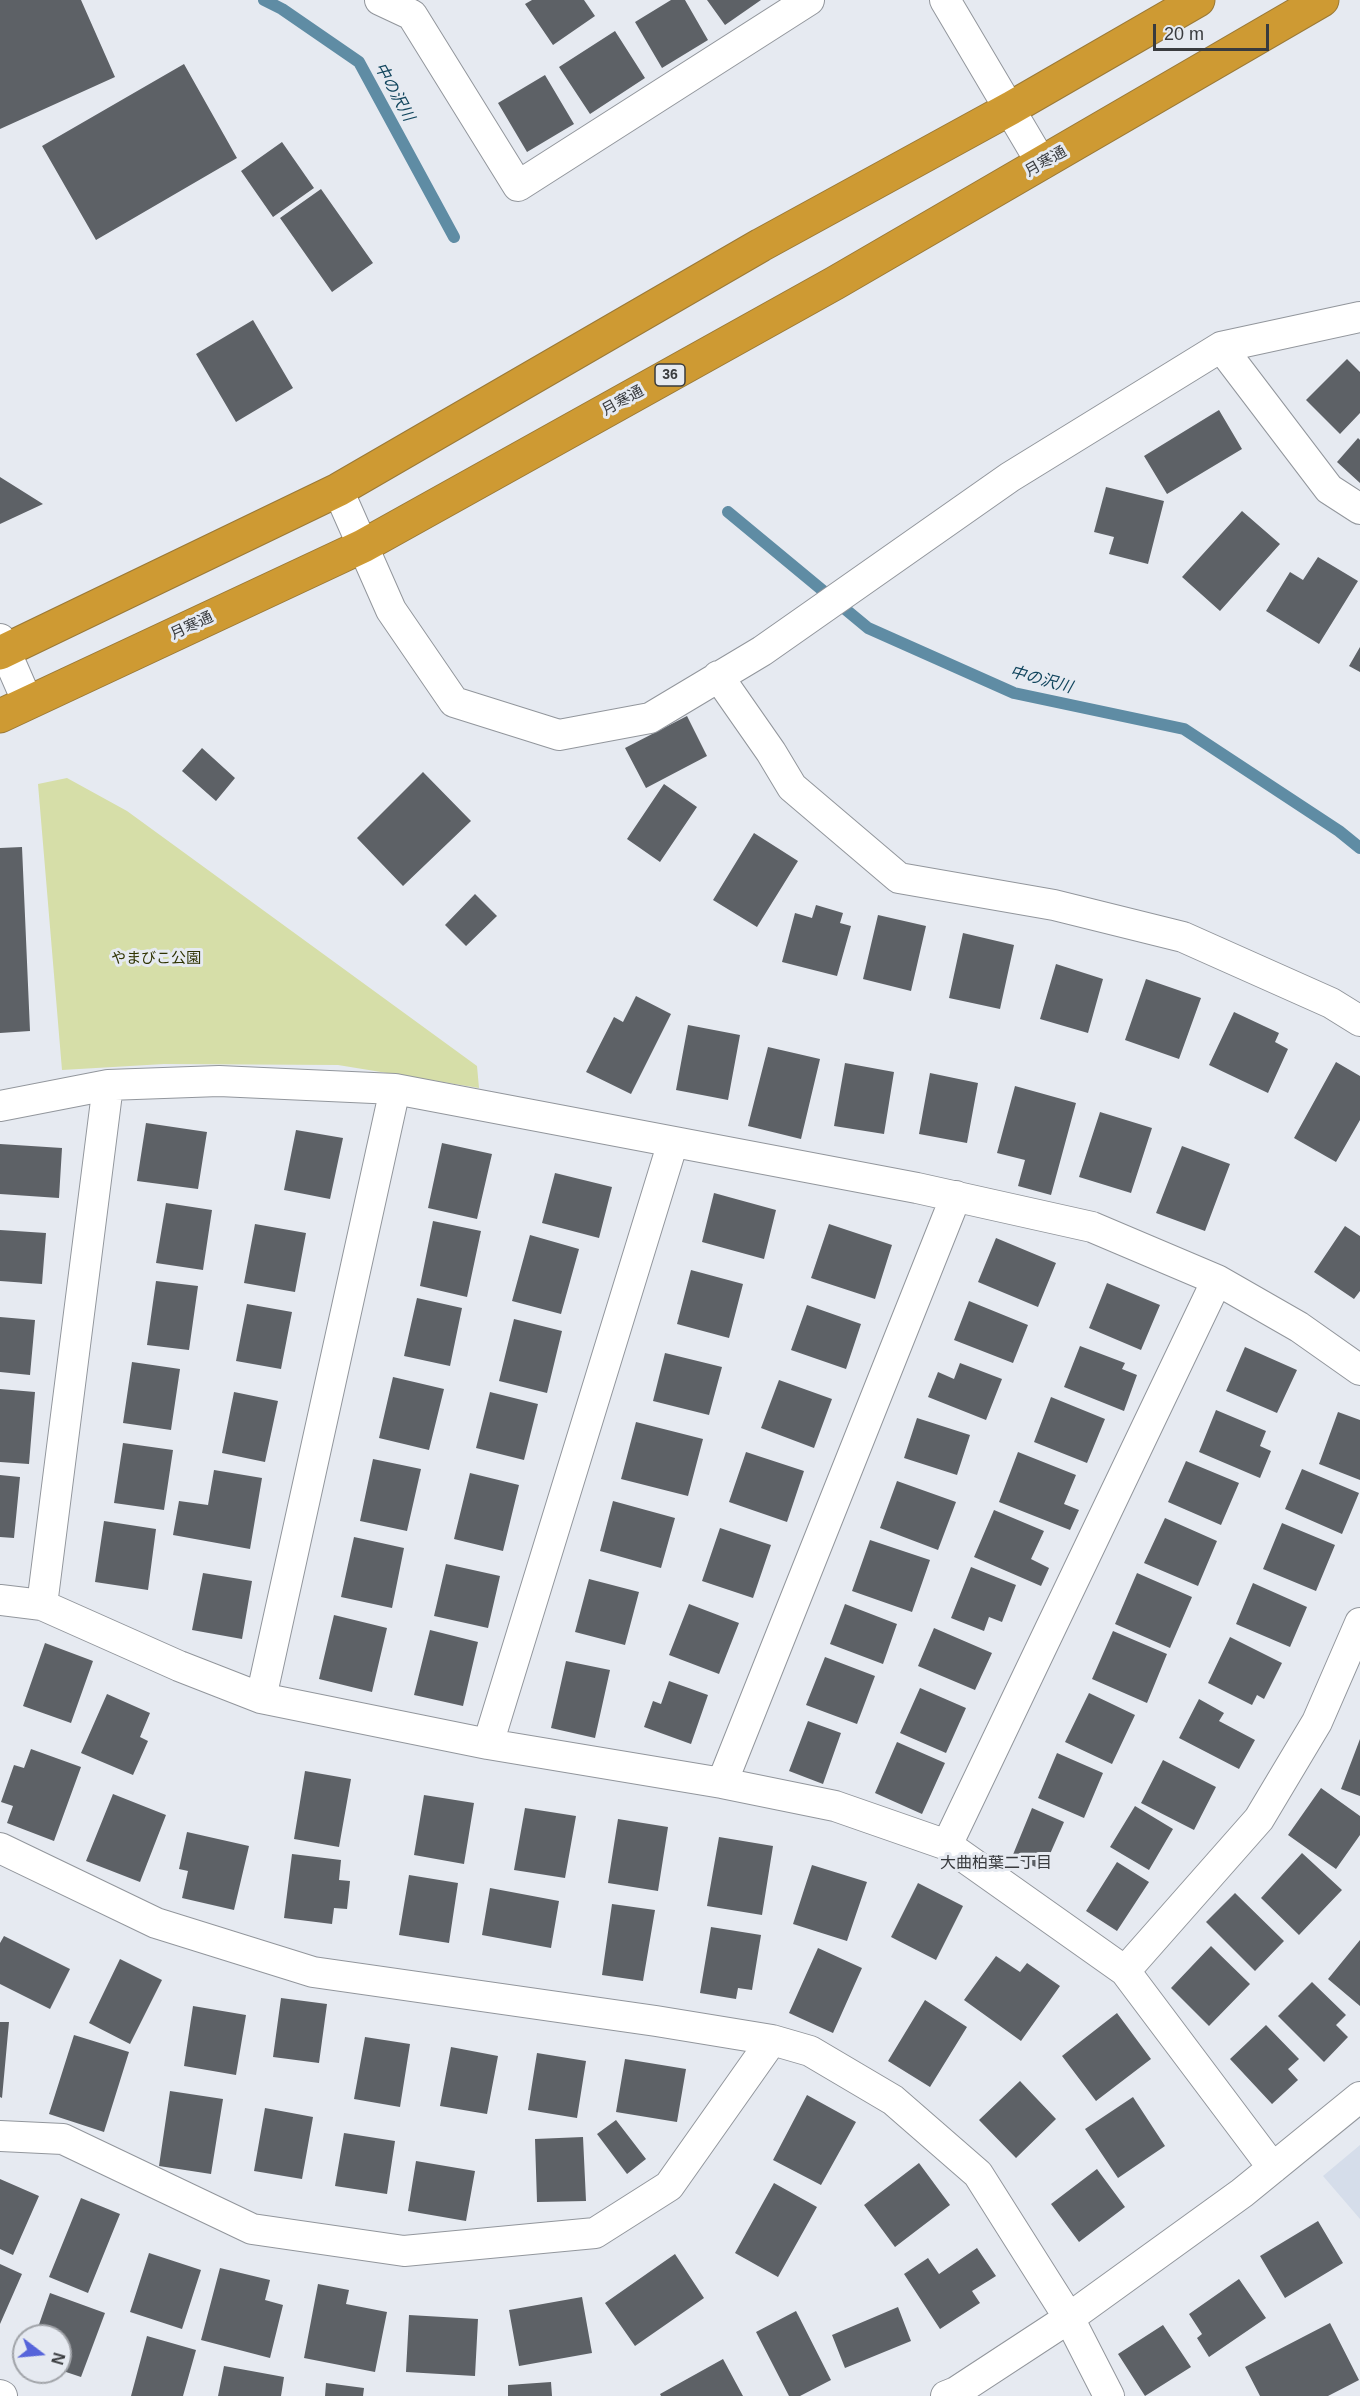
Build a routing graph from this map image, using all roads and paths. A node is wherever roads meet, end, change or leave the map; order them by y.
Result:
1 (380, 0) edge
2 (809, 0) edge
3 (945, 0) edge
4 (1197, 0) edge
5 (1322, 0) edge
6 (423, 7) edge
7 (1011, 108) junction
8 (1042, 164) junction
9 (1360, 317) edge
10 (1221, 347) junction
11 (338, 490) junction
12 (1360, 509) edge
13 (363, 546) junction
14 (2, 647) edge
15 (718, 676) junction
16 (14, 710) edge
17 (1360, 1021) edge
18 (108, 1085) junction
19 (395, 1089) junction
20 (0, 1106) edge
21 (673, 1142) junction
22 (956, 1196) junction
23 (1217, 1280) junction
24 (1360, 1370) edge
25 (0, 1600) edge
26 (42, 1605) junction
27 (1360, 1623) edge
28 (261, 1698) junction
29 (488, 1744) junction
30 (722, 1783) junction
31 (947, 1845) junction
32 (0, 1848) edge
33 (1125, 1971) junction
34 (772, 2040) junction
35 (1360, 2097) edge
36 (0, 2136) edge
37 (1273, 2168) junction
38 (1069, 2318) junction
39 (946, 2396) edge
40 (1109, 2396) edge

1 - 6 street
2 - 6 street
3 - 7 street
4 - 7 highway
5 - 8 highway, 月寒通 / 36
7 - 8 street
7 - 11 highway
8 - 13 highway, 月寒通 / 36
9 - 10 street
10 - 12 street
10 - 15 street
11 - 13 street
11 - 14 highway
13 - 15 street
13 - 16 highway, 月寒通 / 36
14 - 16 street
15 - 17 street
18 - 19 street
18 - 20 street
18 - 26 street
19 - 21 street
19 - 28 street
21 - 22 street
21 - 29 street
22 - 23 street
22 - 30 street
23 - 24 street
23 - 31 street
25 - 26 street
26 - 28 street
27 - 33 street
28 - 29 street
29 - 30 street
30 - 31 street
31 - 33 street
32 - 34 street
33 - 37 street
34 - 36 street
34 - 38 street
35 - 37 street
37 - 38 street
38 - 39 street
38 - 40 street

